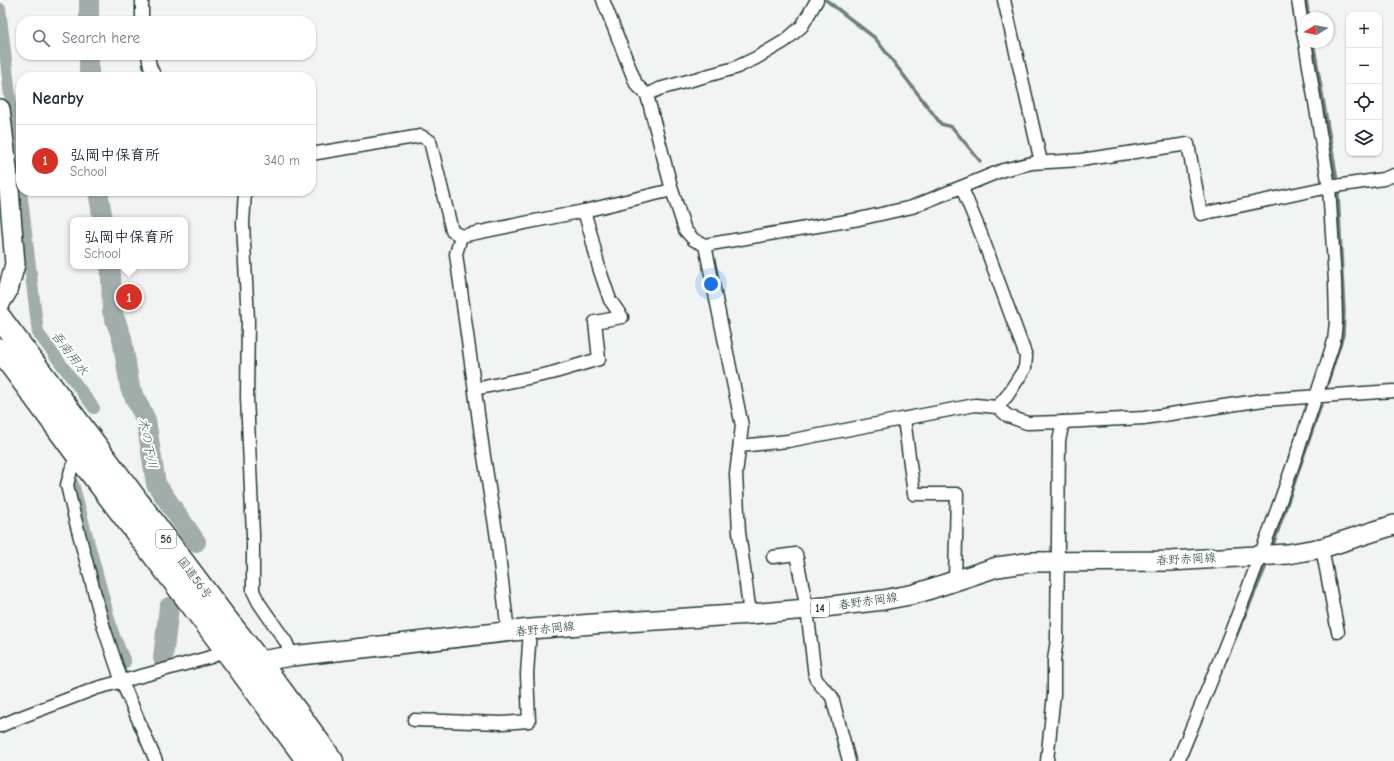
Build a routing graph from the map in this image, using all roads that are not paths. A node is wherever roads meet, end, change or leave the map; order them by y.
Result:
1 (142, 0) edge
2 (603, 0) edge
3 (817, 0) edge
4 (1004, 0) edge
5 (1298, 0) edge
6 (1300, 12) edge
7 (142, 16) edge
8 (1306, 48) edge
9 (149, 60) edge
10 (153, 72) edge
11 (647, 95) junction
12 (0, 109) edge
13 (316, 153) edge
14 (1041, 162) junction
15 (1394, 175) edge
16 (1329, 187) junction
17 (962, 188) junction
18 (672, 190) junction
19 (245, 196) edge
20 (584, 211) junction
21 (461, 236) junction
22 (705, 245) junction
23 (0, 304) edge
24 (0, 318) edge
25 (0, 350) edge
26 (475, 389) junction
27 (1394, 391) edge
28 (1317, 396) junction
29 (997, 408) junction
30 (904, 419) junction
31 (1063, 422) junction
32 (740, 446) junction
33 (79, 457) junction
34 (1394, 525) edge
35 (1322, 548) junction
36 (1260, 555) junction
37 (773, 557) dead end
38 (1058, 562) junction
39 (955, 580) junction
40 (808, 609) junction
41 (750, 614) junction
42 (530, 630) junction
43 (508, 632) junction
44 (1338, 632) dead end
45 (233, 644) junction
46 (292, 656) junction
47 (251, 667) junction
48 (122, 682) junction
49 (414, 720) dead end
50 (0, 726) edge
51 (156, 761) edge
52 (308, 761) edge
53 (332, 761) edge
54 (849, 761) edge
55 (1047, 761) edge
56 (1178, 761) edge

1 - 7 street
2 - 11 street
3 - 11 street
4 - 14 street
5 - 6 street
8 - 16 street
9 - 10 street
11 - 18 street
12 - 23 main road
13 - 21 street
14 - 16 street
14 - 17 street
15 - 16 street
16 - 28 street
17 - 22 street
17 - 29 street
18 - 20 street
18 - 22 street
19 - 46 street
20 - 21 street
20 - 26 street
21 - 26 street
22 - 32 street
24 - 45 highway, 国道56号 / 56
25 - 33 highway, 国道56号 / 56
26 - 43 street
27 - 28 street
28 - 31 street
28 - 36 street
29 - 30 street
29 - 31 street
30 - 32 street
30 - 39 street
31 - 38 street
32 - 41 street
33 - 45 highway, 国道56号 / 56
33 - 48 street
34 - 35 main road, 春野赤岡線 / 14
35 - 36 main road, 春野赤岡線 / 14
35 - 44 street
36 - 38 main road, 春野赤岡線 / 14
36 - 56 street
37 - 40 street
38 - 39 main road, 春野赤岡線 / 14
38 - 55 street
39 - 40 main road, 春野赤岡線 / 14
40 - 41 main road, 春野赤岡線 / 14
40 - 54 street
41 - 42 main road, 春野赤岡線 / 14
42 - 43 main road, 春野赤岡線 / 14
42 - 49 street
43 - 46 main road, 春野赤岡線 / 14
45 - 47 highway, 国道56号 / 56
45 - 48 street
46 - 47 main road, 春野赤岡線 / 14
47 - 52 highway, 国道56号 / 56
47 - 53 highway, 国道56号 / 56
48 - 50 street
48 - 51 street

